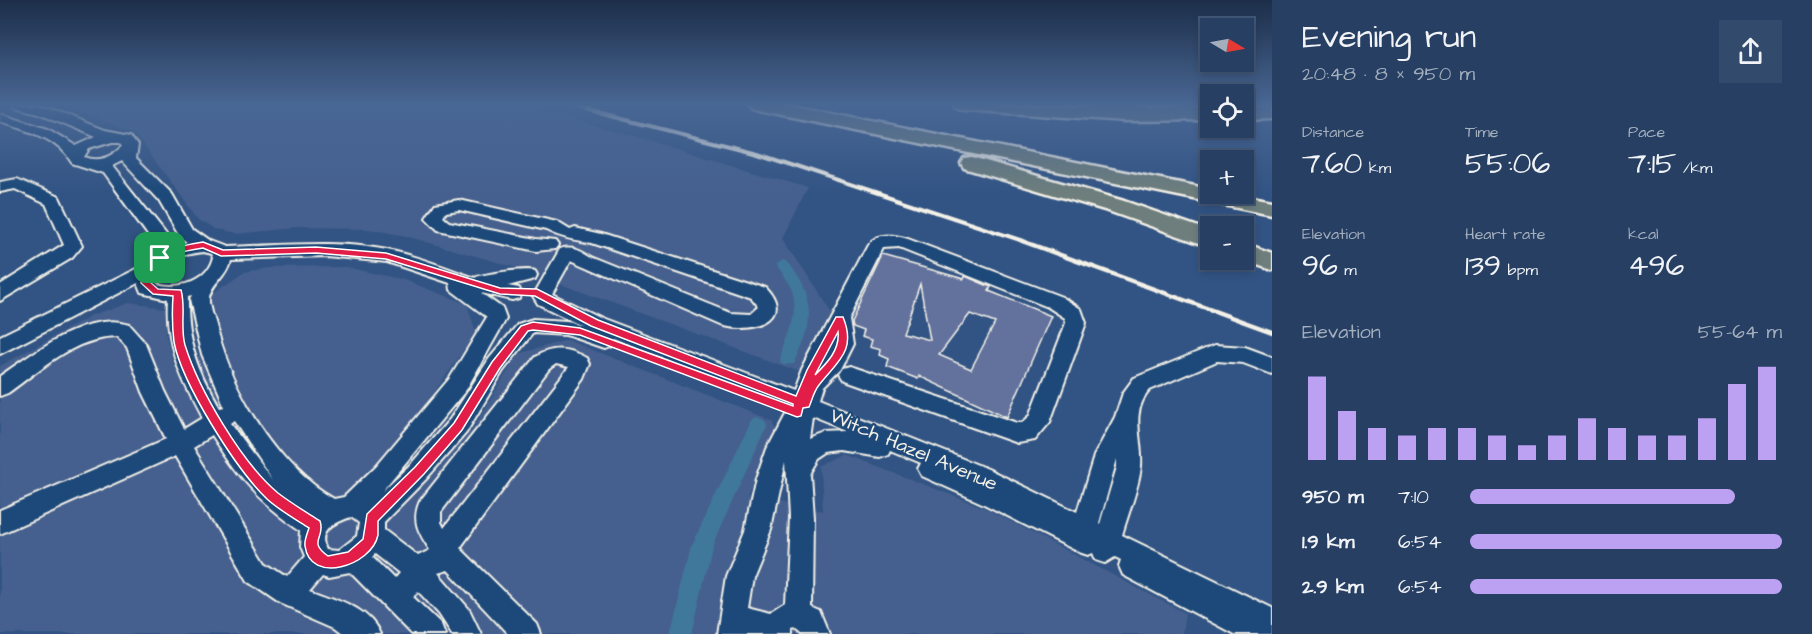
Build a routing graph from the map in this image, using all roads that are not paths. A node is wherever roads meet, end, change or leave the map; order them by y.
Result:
1 (43, 134) edge
2 (99, 134) edge
3 (862, 134) edge
4 (897, 134) edge
5 (936, 134) edge
6 (960, 134) edge
7 (111, 137) junction
8 (129, 149) junction
9 (76, 156) junction
10 (97, 164) junction
11 (1200, 177) edge
12 (152, 183) junction
13 (0, 187) edge
14 (1254, 188) edge
15 (1272, 192) edge
16 (124, 195) junction
17 (1272, 208) edge
18 (1272, 218) edge
19 (1200, 235) edge
20 (562, 244) junction
21 (203, 245) junction
22 (1254, 255) edge
23 (220, 260) junction
24 (1272, 262) edge
25 (435, 271) junction
26 (152, 272) junction
27 (528, 275) junction
28 (454, 276) junction
29 (204, 283) junction
30 (513, 292) junction
31 (178, 293) junction
32 (0, 294) edge
33 (544, 297) junction
34 (496, 316) junction
35 (529, 327) junction
36 (207, 336) junction
37 (0, 346) edge
38 (180, 346) junction
39 (1272, 366) edge
40 (220, 375) junction
41 (849, 375) dead end
42 (0, 387) edge
43 (197, 387) junction
44 (237, 408) junction
45 (801, 408) junction
46 (216, 420) junction
47 (416, 435) junction
48 (180, 443) junction
49 (440, 447) junction
50 (880, 447) junction
51 (798, 477) junction
52 (768, 479) junction
53 (348, 519) junction
54 (0, 522) edge
55 (1095, 539) junction
56 (447, 553) junction
57 (353, 557) junction
58 (319, 559) junction
59 (418, 574) junction
60 (289, 594) junction
61 (394, 597) junction
62 (1272, 623) edge
63 (731, 627) edge
64 (793, 628) edge
65 (366, 634) edge
66 (431, 634) edge
67 (467, 634) edge
68 (527, 634) edge
69 (1262, 634) edge

1 - 9 street
2 - 7 street
3 - 19 highway
4 - 18 highway
5 - 17 highway
6 - 11 highway
7 - 8 street
7 - 9 street
8 - 10 street
8 - 12 street
9 - 10 street
10 - 16 street
12 - 16 street
12 - 21 street
13 - 32 street
14 - 15 highway
16 - 26 street
20 - 20 street
20 - 20 street
20 - 27 street
20 - 33 street
21 - 23 street
21 - 26 street
22 - 24 highway
23 - 25 street
23 - 29 street
25 - 28 street
25 - 34 street
26 - 31 street
26 - 37 street
27 - 28 street
27 - 30 street
28 - 30 street
29 - 31 street
29 - 36 street
30 - 33 street
30 - 34 street
31 - 38 street
33 - 35 street
33 - 45 street, Witch Hazel Avenue
34 - 35 street
34 - 47 street
35 - 45 street, Witch Hazel Avenue
35 - 49 street
36 - 38 street
36 - 40 street
38 - 43 street
39 - 55 street
40 - 43 street
40 - 44 street
41 - 45 street
42 - 48 street
43 - 46 street
44 - 46 street
44 - 53 street
45 - 50 street, Witch Hazel Avenue
45 - 51 street
45 - 52 street
45 - 55 street, Witch Hazel Avenue
46 - 48 street
46 - 53 street
47 - 49 street
47 - 53 street
48 - 54 street
48 - 60 street
49 - 53 street
50 - 51 street
50 - 55 street, Witch Hazel Avenue
51 - 52 street
51 - 64 street
52 - 63 street
53 - 57 street
53 - 58 street
53 - 59 street
55 - 62 street, Witch Hazel Avenue
55 - 69 street, Witch Hazel Avenue
56 - 56 street
56 - 59 street
56 - 68 street
57 - 58 street
57 - 61 street
58 - 60 street
59 - 61 street
59 - 67 street
60 - 65 street
61 - 66 street
63 - 64 street

